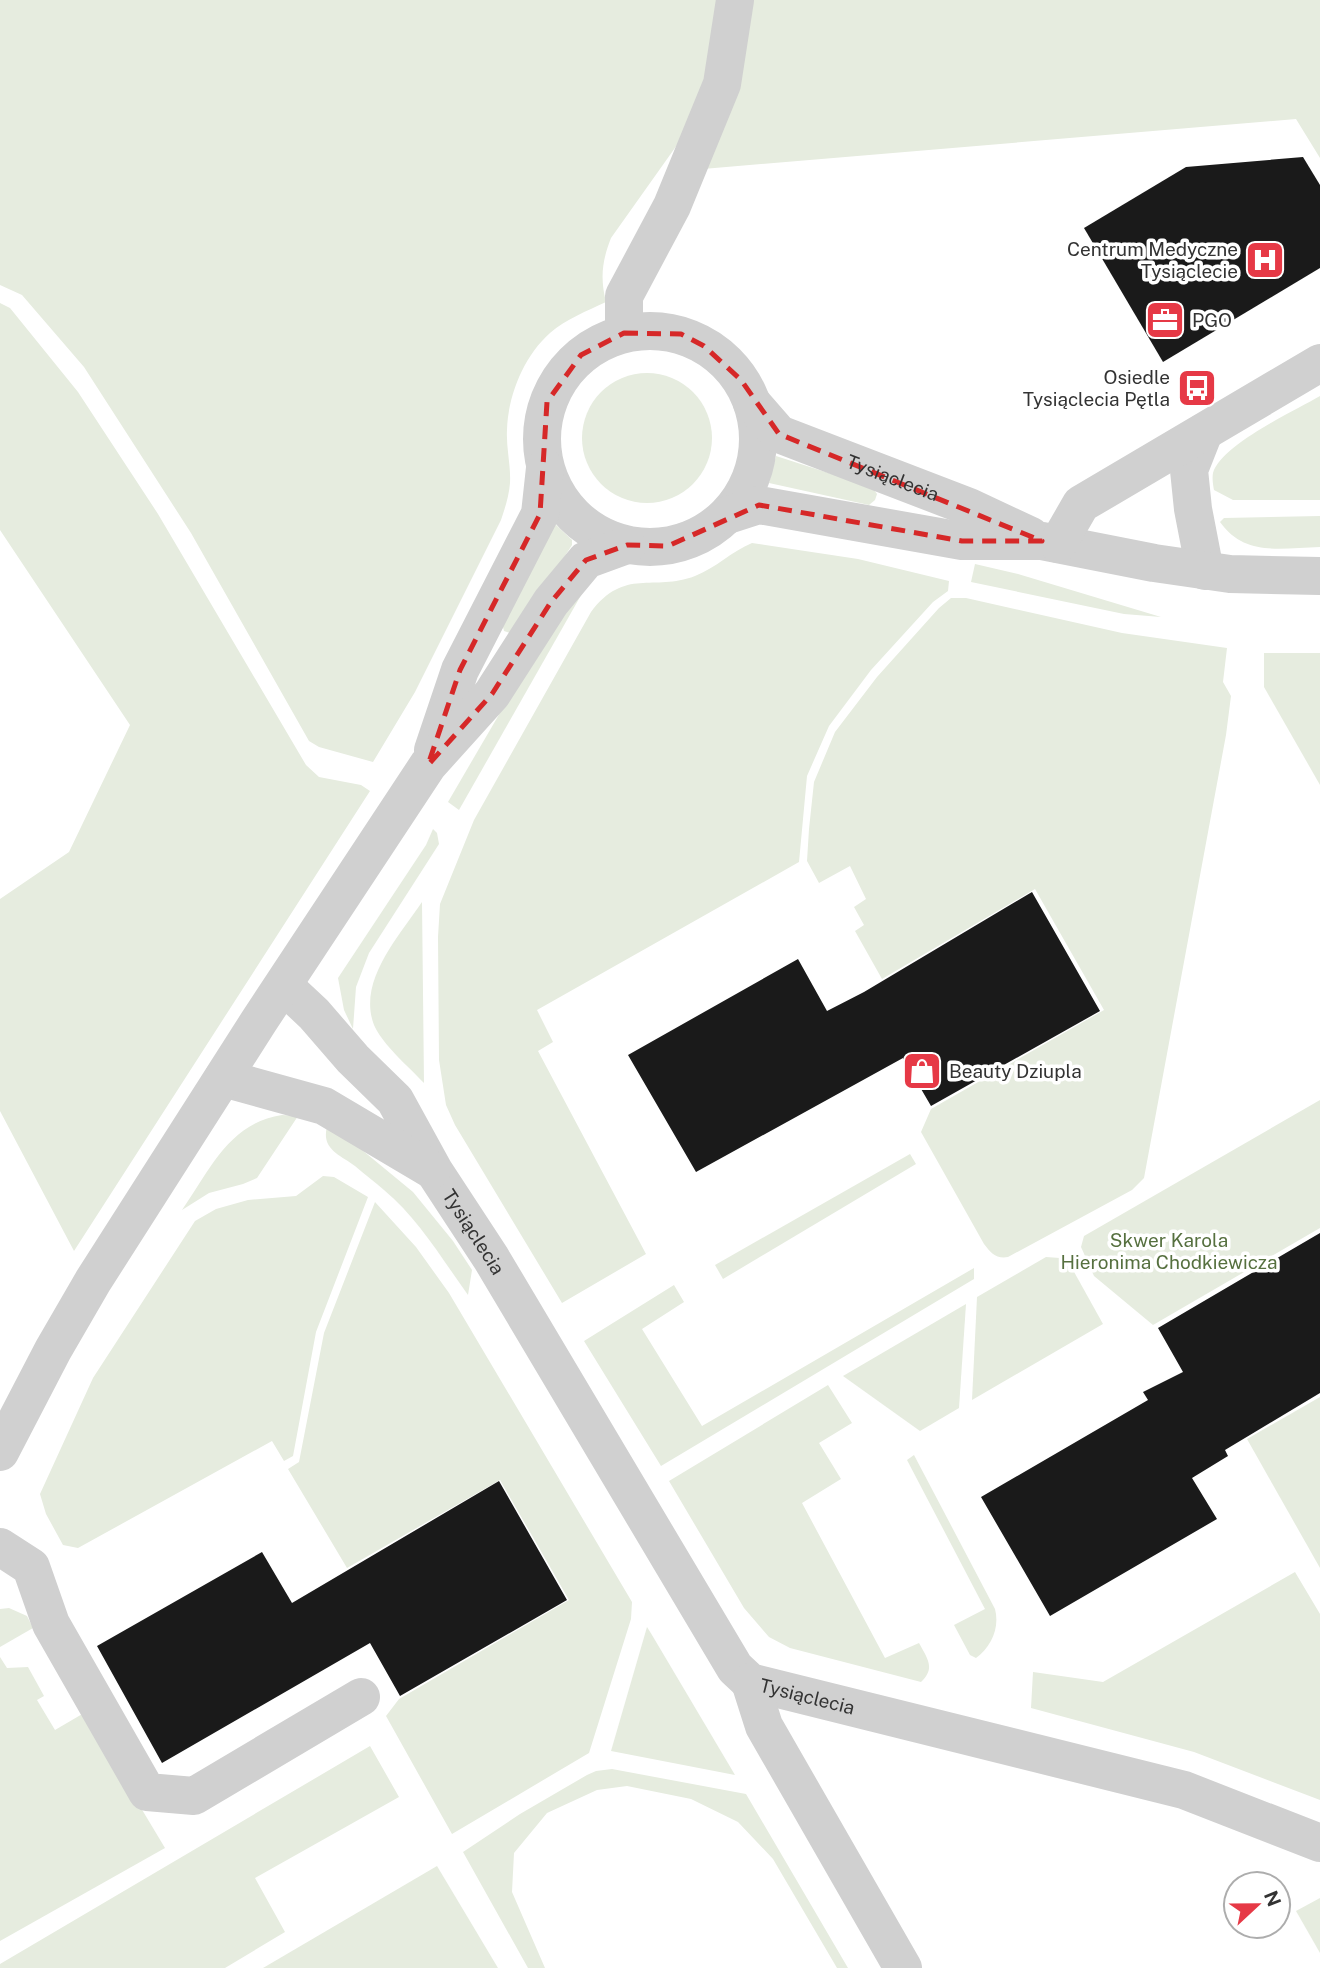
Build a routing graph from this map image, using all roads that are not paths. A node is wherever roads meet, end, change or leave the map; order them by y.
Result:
1 (735, 0) edge
2 (624, 333) junction
3 (1320, 363) edge
4 (752, 403) junction
5 (1203, 432) junction
6 (545, 468) junction
7 (728, 515) junction
8 (1050, 543) junction
9 (627, 545) junction
10 (1205, 571) junction
11 (1320, 576) edge
12 (428, 765) junction
13 (284, 986) junction
14 (223, 1078) junction
15 (434, 1171) junction
16 (0, 1452) edge
17 (0, 1547) edge
18 (750, 1682) junction
19 (361, 1697) dead end
20 (1320, 1843) edge
21 (903, 1968) edge

1 - 2 street
2 - 4 street
2 - 6 street
3 - 5 street
4 - 7 street
4 - 8 street, Tysiąclecia
5 - 8 street
5 - 10 street
6 - 9 street
6 - 12 street
7 - 8 street, Tysiąclecia
7 - 9 street
8 - 10 street, Tysiąclecia
9 - 12 street
10 - 11 street, Tysiąclecia
12 - 13 street
13 - 14 street
13 - 15 street, Tysiąclecia
14 - 15 street, Tysiąclecia
14 - 16 street
15 - 18 street, Tysiąclecia
17 - 19 street
18 - 20 street, Tysiąclecia
18 - 21 street

